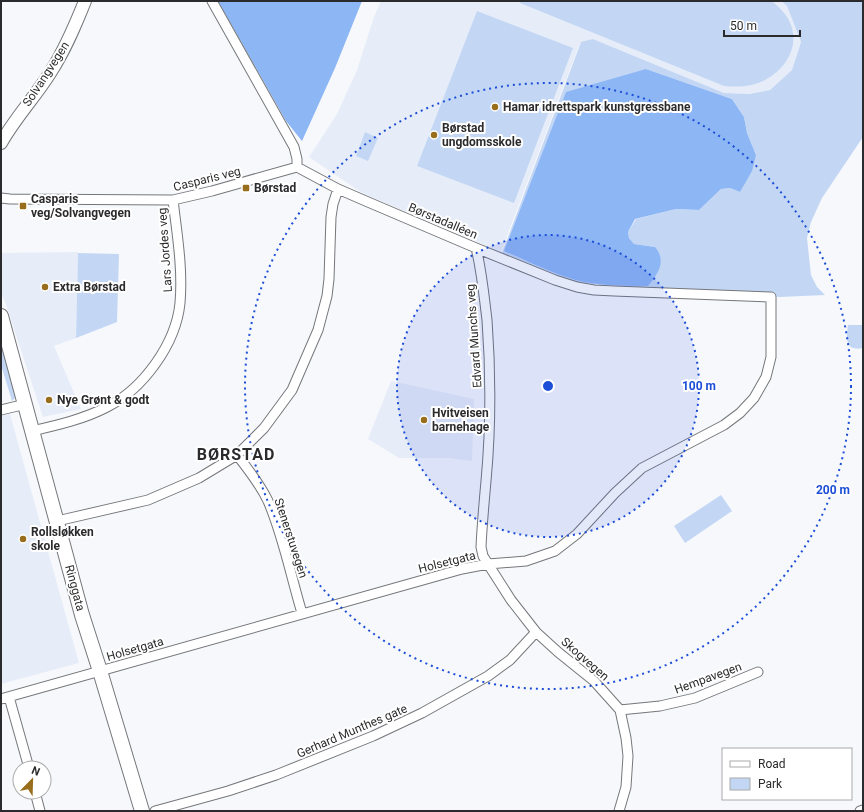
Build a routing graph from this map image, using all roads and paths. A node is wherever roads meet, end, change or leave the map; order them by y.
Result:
1 (85, 1) edge
2 (212, 1) edge
3 (1, 143) edge
4 (297, 167) junction
5 (338, 189) junction
6 (1, 198) edge
7 (173, 200) junction
8 (476, 248) junction
9 (771, 297) joint
10 (1, 316) edge
11 (26, 404) junction
12 (1, 410) edge
13 (32, 431) junction
14 (237, 454) junction
15 (57, 522) junction
16 (488, 564) junction
17 (302, 613) junction
18 (536, 632) junction
19 (100, 671) junction
20 (758, 672) dead end
21 (5, 698) edge
22 (620, 710) junction
23 (26, 760) edge
24 (37, 800) edge
25 (40, 811) edge
26 (142, 811) edge
27 (155, 811) edge
28 (619, 811) edge

1 - 3 main road, Solvangvegen
2 - 4 street
4 - 5 street, Børstadalléen
4 - 7 street, Casparis veg
5 - 8 street, Børstadalléen
5 - 14 street
6 - 7 street, Casparis veg
7 - 13 street, Lars Jordes veg
8 - 9 street, Børstadalléen
8 - 16 street, Edvard Munchs veg
9 - 16 street, Holsetgata
10 - 11 main road, Ringgata
11 - 12 street
11 - 13 main road, Ringgata
13 - 15 main road, Ringgata
14 - 15 street
14 - 17 street, Stenerstuvegen
15 - 19 main road, Ringgata
16 - 17 street, Holsetgata
16 - 18 street, Skogvegen
17 - 19 street, Holsetgata
18 - 22 street, Skogvegen
18 - 27 street, Gerhard Munthes gate
19 - 21 street, Holsetgata
19 - 26 main road, Ringgata
20 - 22 street, Hempavegen
21 - 23 street
22 - 28 street, Skogvegen
24 - 25 street

